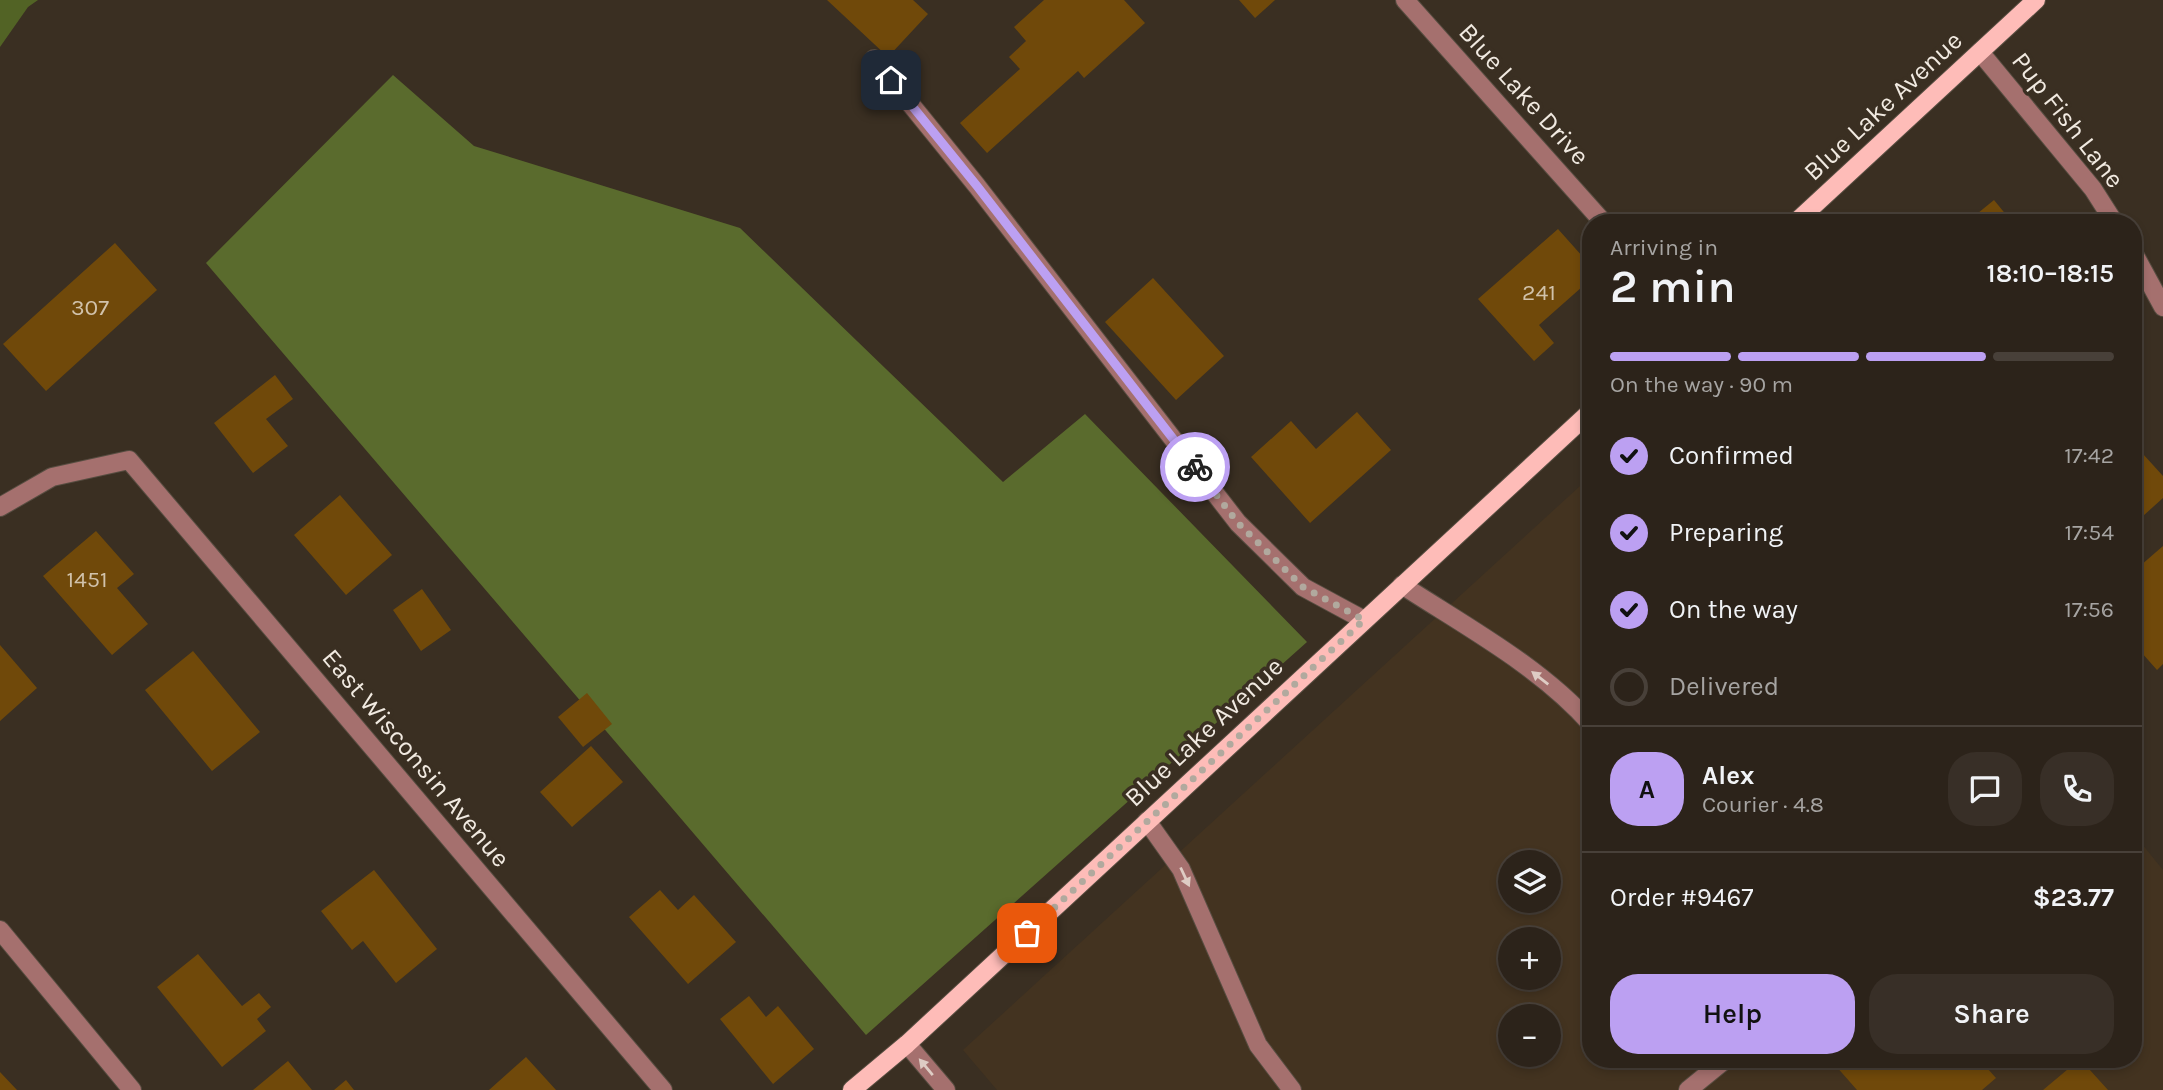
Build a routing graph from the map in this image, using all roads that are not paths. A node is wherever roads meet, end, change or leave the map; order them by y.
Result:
1 (1405, 0) edge
2 (2036, 0) edge
3 (1980, 52) junction
4 (874, 59) dead end
5 (1596, 214) edge
6 (1805, 214) edge
7 (2109, 214) edge
8 (2142, 268) edge
9 (2163, 307) edge
10 (1582, 419) edge
11 (0, 507) edge
12 (1402, 585) junction
13 (1364, 620) junction
14 (1582, 713) edge
15 (1147, 821) junction
16 (0, 930) edge
17 (907, 1044) junction
18 (1715, 1068) edge
19 (132, 1090) edge
20 (663, 1090) edge
21 (852, 1090) edge
22 (946, 1090) edge
23 (1292, 1090) edge
24 (1688, 1090) edge

1 - 5 street, Blue Lake Drive
2 - 3 main road, Blue Lake Avenue
3 - 6 main road, Blue Lake Avenue
3 - 7 street, Pup Fish Lane
4 - 13 street
8 - 9 street
10 - 12 main road, Blue Lake Avenue
11 - 20 street, East Wisconsin Avenue
12 - 13 main road, Blue Lake Avenue
14 -> 12 street
13 - 15 main road, Blue Lake Avenue
15 - 17 main road, Blue Lake Avenue
15 -> 23 street
16 - 19 street
17 - 21 main road, Blue Lake Avenue
22 -> 17 street
18 - 24 street

